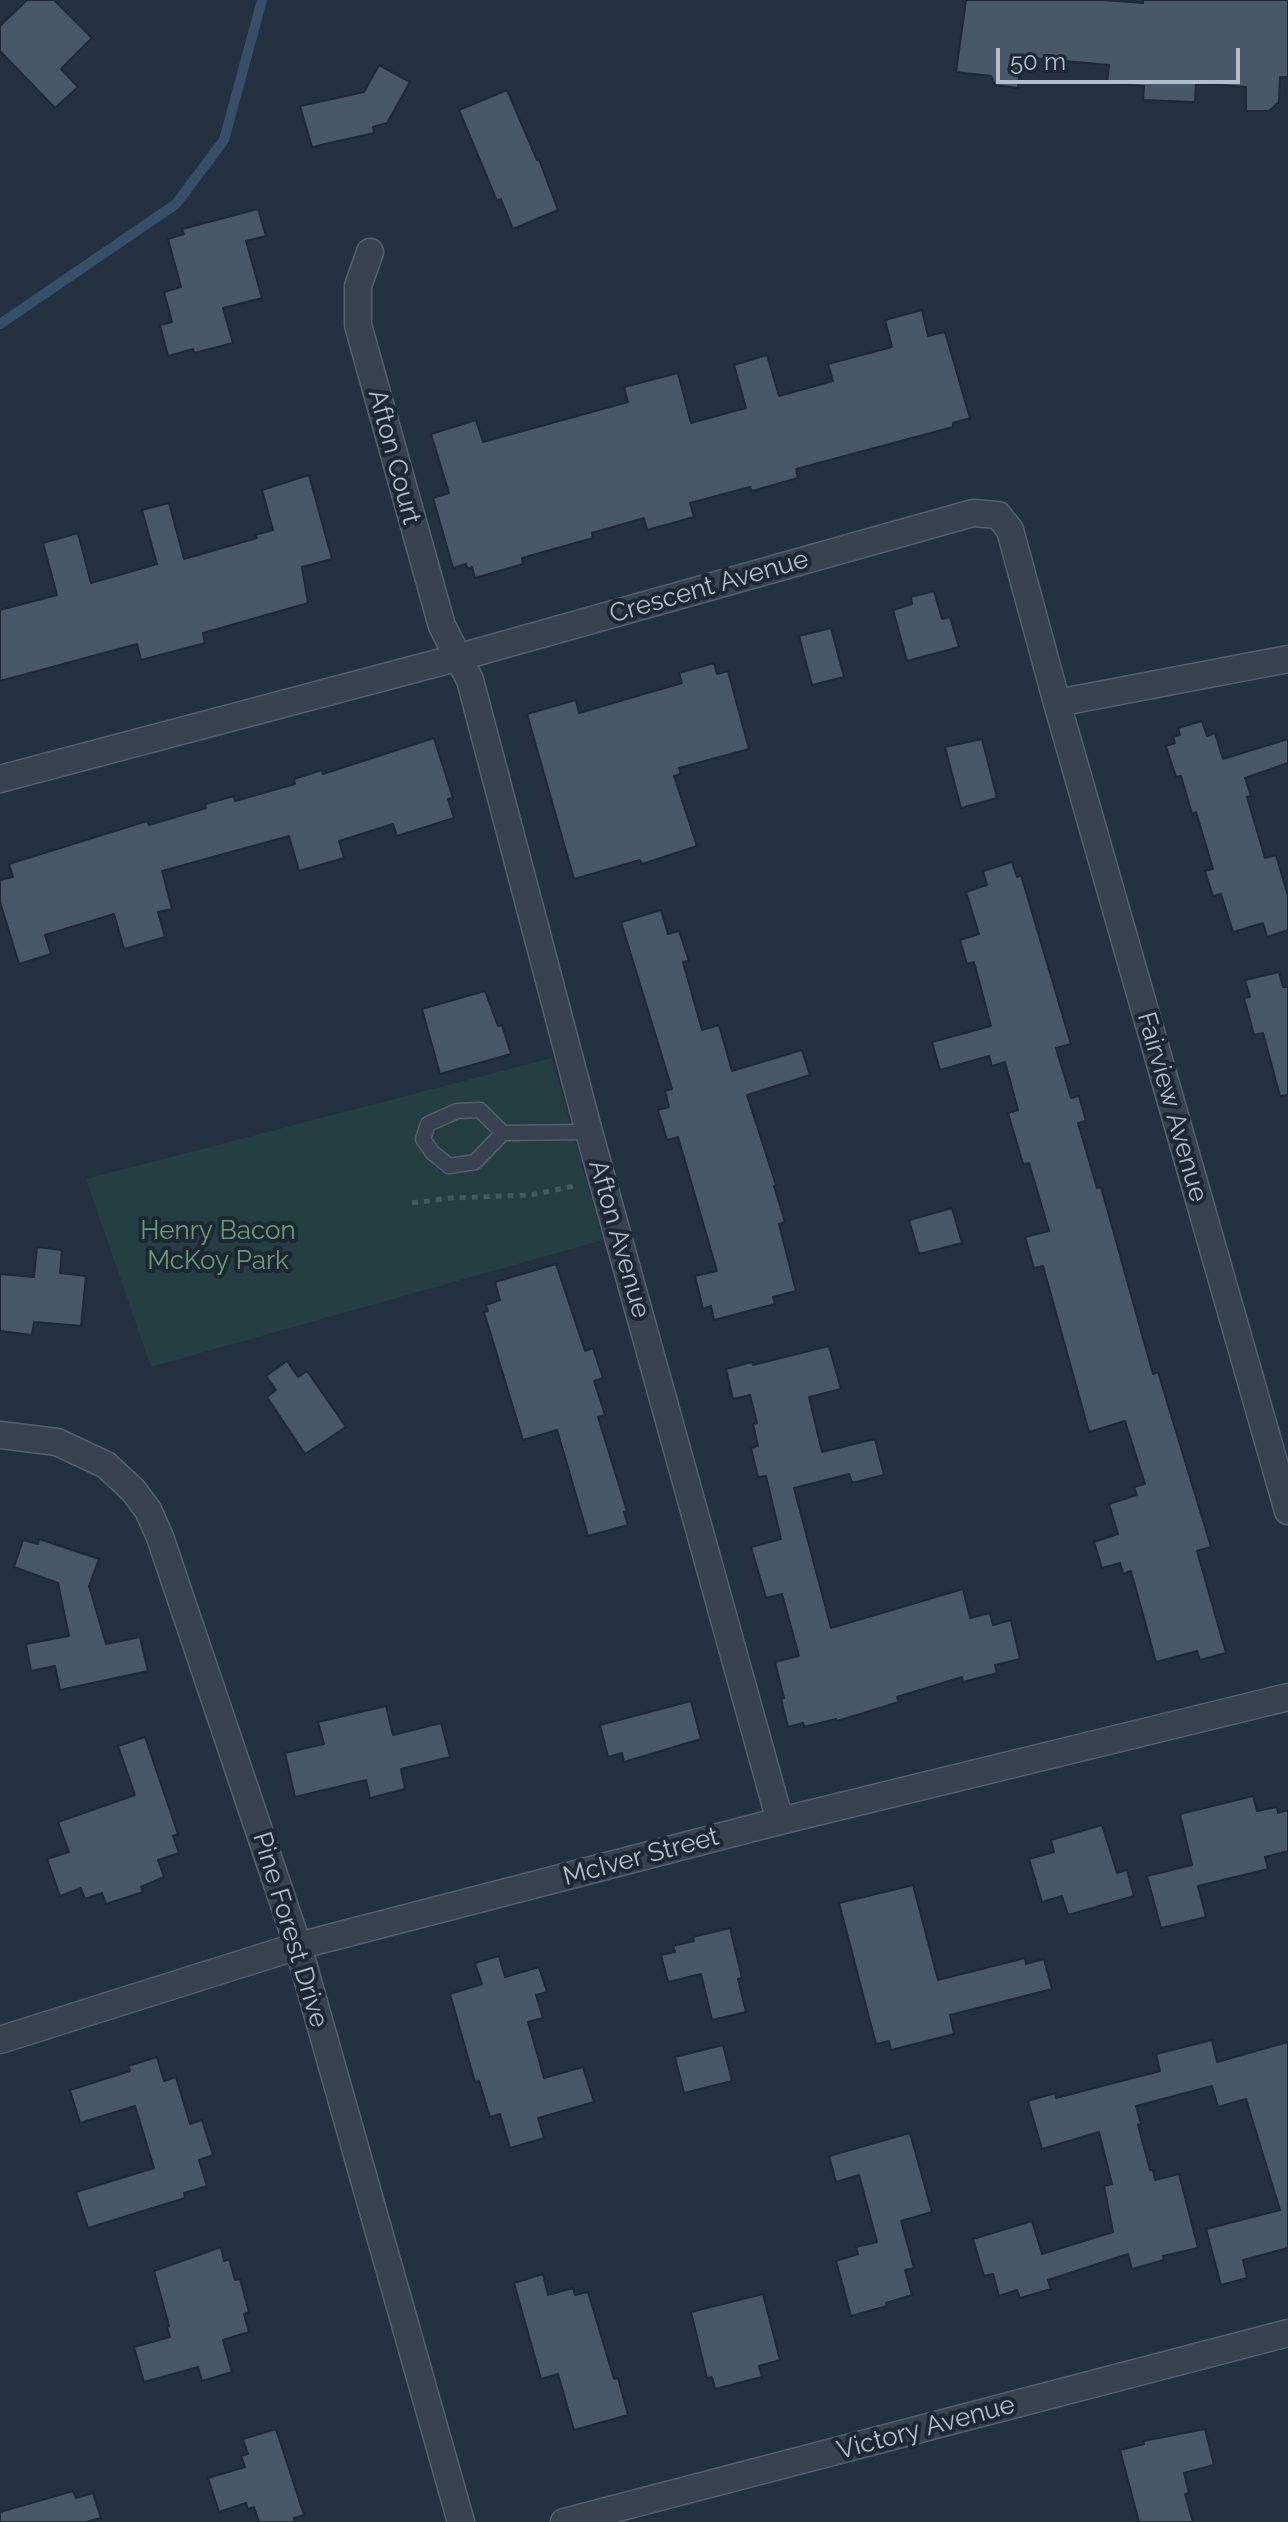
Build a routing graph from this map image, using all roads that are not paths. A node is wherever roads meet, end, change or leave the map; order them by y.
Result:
1 (370, 252) dead end
2 (460, 657) junction
3 (1288, 659) edge
4 (1057, 703) junction
5 (0, 779) edge
6 (589, 1132) junction
7 (503, 1133) junction
8 (0, 1435) edge
9 (1288, 1511) edge
10 (1288, 1697) edge
11 (780, 1821) junction
12 (298, 1946) junction
13 (0, 2040) edge
14 (1288, 2333) edge
15 (461, 2522) edge
16 (564, 2522) edge

1 - 2 street, Afton Court
2 - 4 street, Crescent Avenue
2 - 5 street, Crescent Avenue
2 - 6 street, Afton Avenue
3 - 4 street
4 - 9 street, Fairview Avenue
6 - 7 lane
6 - 11 street, Afton Avenue
7 - 7 lane
8 - 12 street, Pine Forest Drive
10 - 11 street, McIver Street
11 - 12 street, McIver Street
12 - 13 street, McIver Street
12 - 15 street, Pine Forest Drive
14 - 16 street, Victory Avenue

